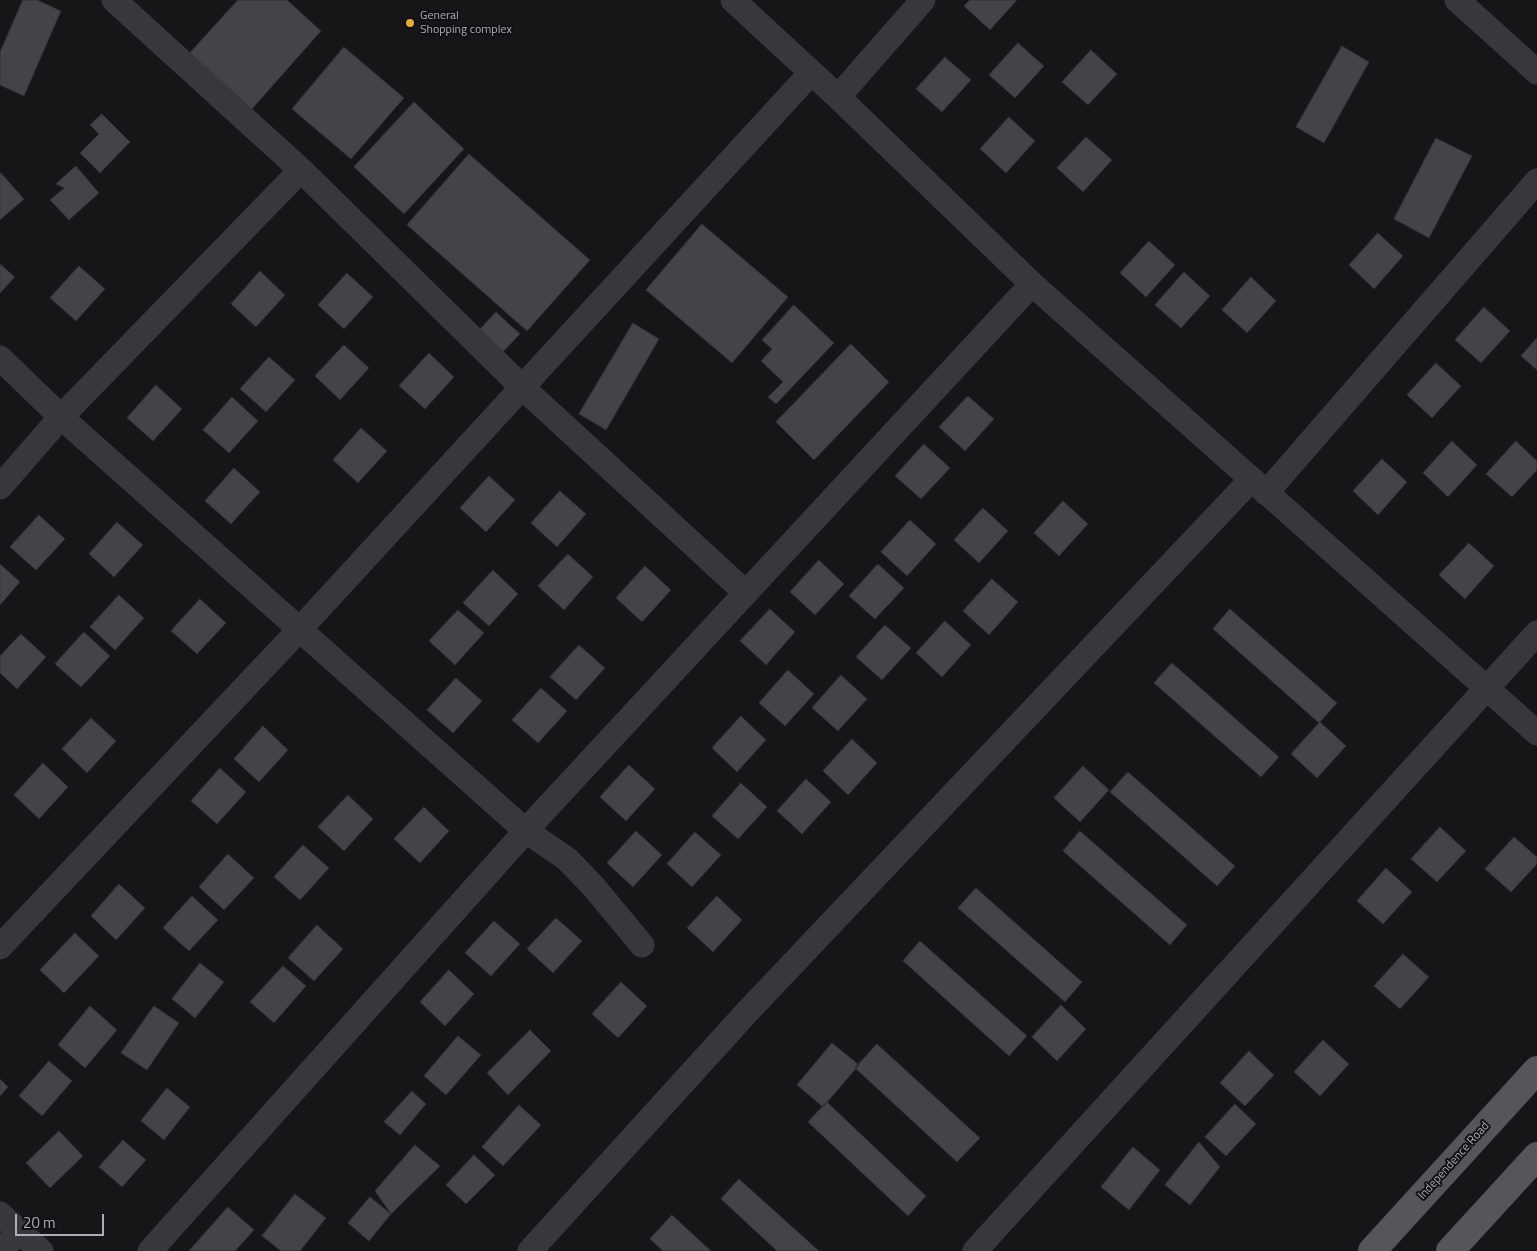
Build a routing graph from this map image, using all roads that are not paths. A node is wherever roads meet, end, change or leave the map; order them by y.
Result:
1 (114, 0) edge
2 (733, 0) edge
3 (924, 0) edge
4 (1457, 0) edge
5 (1537, 72) edge
6 (810, 73) junction
7 (838, 97) junction
8 (301, 170) junction
9 (1537, 181) edge
10 (1032, 284) junction
11 (0, 358) edge
12 (522, 387) junction
13 (61, 417) junction
14 (0, 487) edge
15 (1259, 487) junction
16 (746, 593) junction
17 (300, 629) junction
18 (1537, 633) edge
19 (1488, 688) junction
20 (1537, 733) edge
21 (526, 831) junction
22 (642, 945) dead end
23 (0, 947) edge
24 (1537, 1070) edge
25 (1537, 1156) edge
26 (0, 1214) edge
27 (19, 1231) junction
28 (1, 1251) edge
29 (41, 1251) edge
30 (150, 1251) edge
31 (530, 1251) edge
32 (975, 1251) edge
33 (1372, 1251) edge
34 (1450, 1251) edge

1 - 8 street
2 - 6 street
3 - 7 street
4 - 5 street
6 - 7 street
6 - 12 street
7 - 10 street
8 - 12 street
8 - 13 street
9 - 15 street
10 - 15 street
10 - 16 street
11 - 13 street
12 - 16 street
12 - 17 street
13 - 14 street
13 - 17 street
15 - 19 street
15 - 31 street
16 - 21 street
17 - 21 street
17 - 23 street
18 - 19 street
19 - 20 street
19 - 32 street
21 - 22 street
21 - 30 street
24 - 33 main road, Independence Road
25 - 34 main road
26 - 27 street
27 - 28 street
27 - 29 street

